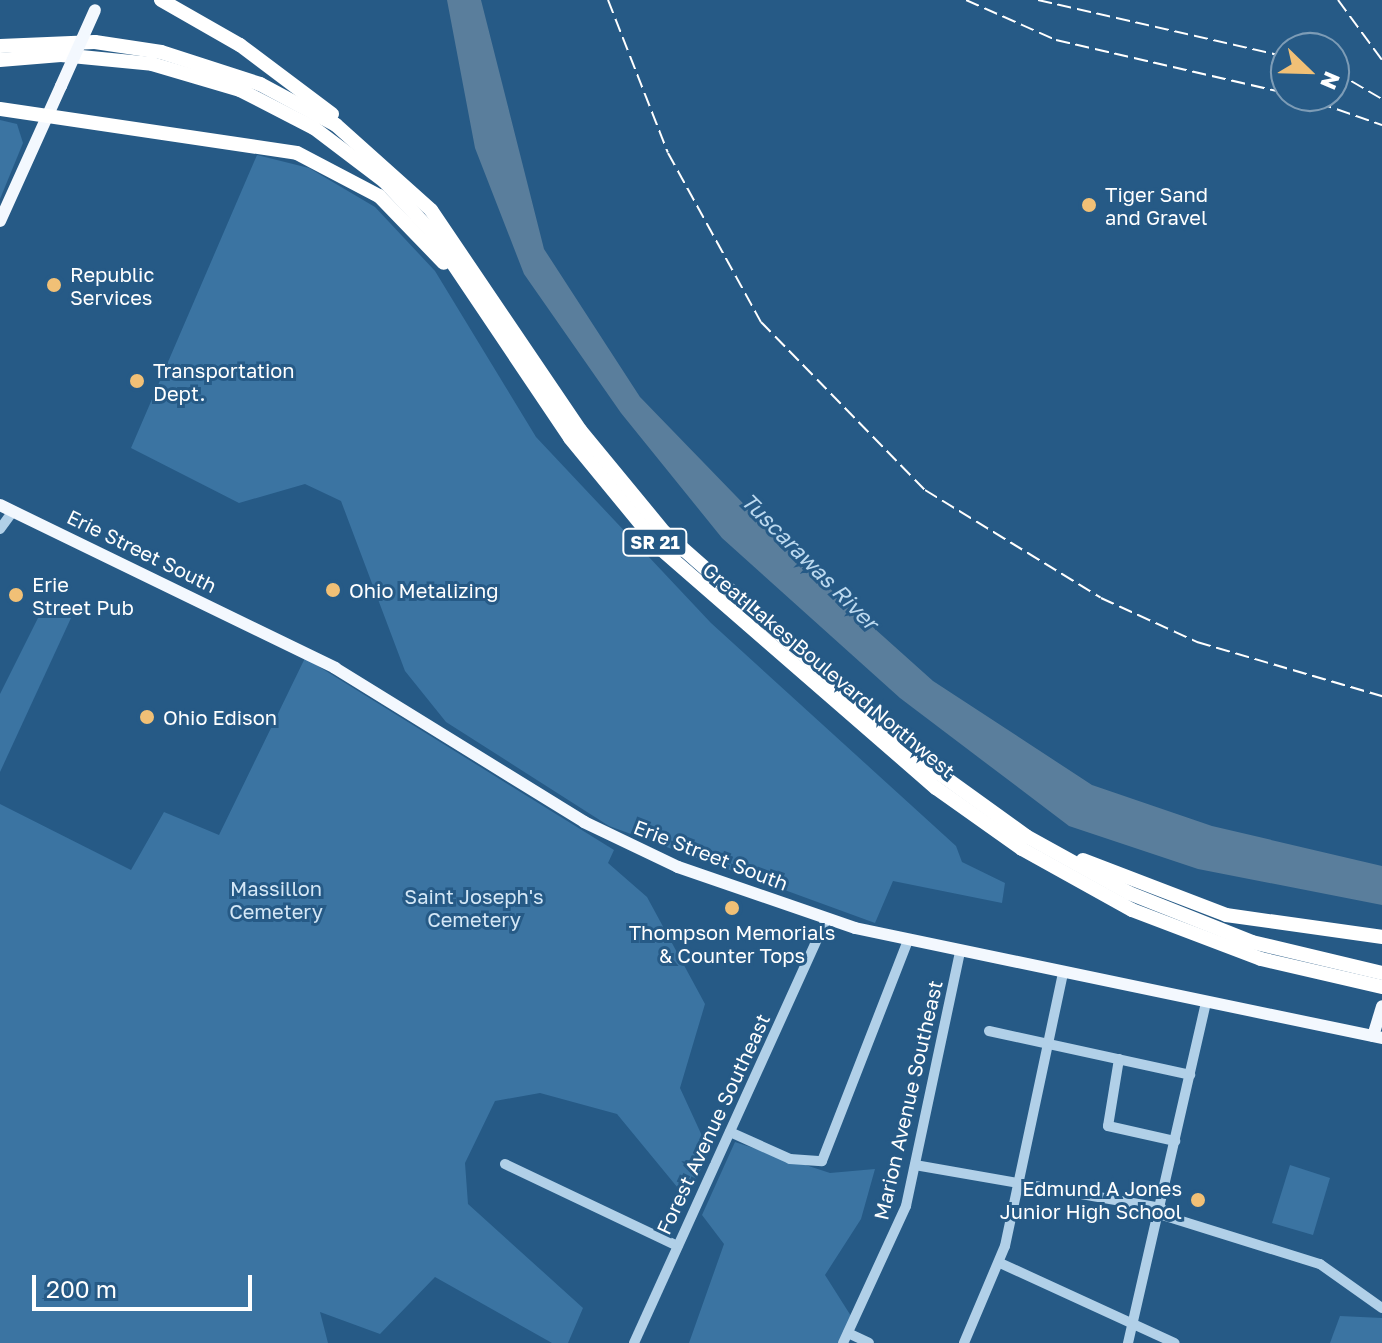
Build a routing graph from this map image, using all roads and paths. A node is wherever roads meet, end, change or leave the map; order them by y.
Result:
1 (161, 0) edge
2 (97, 5) edge
3 (0, 46) edge
4 (0, 60) edge
5 (0, 109) edge
6 (47, 118) junction
7 (0, 221) edge
8 (482, 278) junction
9 (515, 355) junction
10 (0, 505) edge
11 (13, 511) junction
12 (0, 529) edge
13 (954, 786) junction
14 (826, 920) junction
15 (1382, 937) edge
16 (908, 940) junction
17 (960, 951) junction
18 (1063, 972) junction
19 (1382, 973) edge
20 (1382, 987) edge
21 (1206, 1002) junction
22 (1381, 1008) edge
23 (989, 1031) dead end
24 (1378, 1037) edge
25 (1048, 1045) junction
26 (1119, 1059) junction
27 (1190, 1075) junction
28 (730, 1132) junction
29 (1175, 1141) junction
30 (505, 1164) dead end
31 (915, 1165) junction
32 (1019, 1182) junction
33 (1160, 1211) junction
34 (678, 1246) junction
35 (1000, 1263) junction
36 (1382, 1308) edge
37 (1136, 1325) junction
38 (845, 1338) edge
39 (634, 1343) edge
40 (869, 1343) edge
41 (964, 1343) edge
42 (1128, 1343) edge
43 (1175, 1343) edge

1 - 8 highway
2 - 6 main road, bridge
3 - 8 highway, Great Lakes Boulevard Northwest / SR 21
4 - 9 highway, Great Lakes Boulevard Northwest / SR 21
5 - 6 highway
6 - 7 main road
6 - 9 highway
8 - 13 highway, Great Lakes Boulevard Northwest / SR 21
9 - 20 highway, Great Lakes Boulevard Northwest / SR 21
10 - 11 main road, Erie Street South
11 - 12 street
11 - 14 main road, Erie Street South
13 - 15 highway
13 - 19 highway, Great Lakes Boulevard Northwest / SR 21
14 - 16 main road, Erie Street South
14 - 28 street, Forest Avenue Southeast
16 - 17 main road, Erie Street South
16 - 28 street
17 - 18 main road, Erie Street South
17 - 31 street, Marion Avenue Southeast
18 - 21 main road, Erie Street South
18 - 25 street
21 - 24 main road, Erie Street South
21 - 27 street
22 - 24 main road
23 - 25 street
25 - 26 street
25 - 32 street
26 - 27 street
26 - 29 street
27 - 29 street
28 - 34 street, Forest Avenue Southeast
29 - 33 street
30 - 34 street
31 - 32 street
31 - 38 street, Marion Avenue Southeast
32 - 33 street
32 - 35 street
33 - 36 street
33 - 37 street
34 - 39 street, Forest Avenue Southeast
35 - 37 street
35 - 41 street
37 - 42 street
37 - 43 street
38 - 40 street

